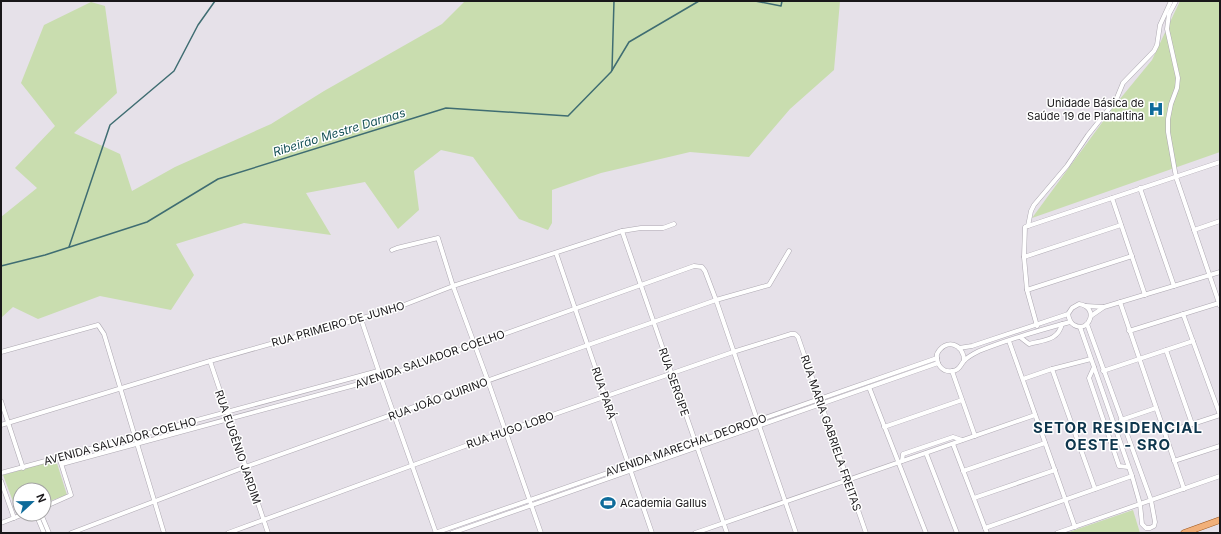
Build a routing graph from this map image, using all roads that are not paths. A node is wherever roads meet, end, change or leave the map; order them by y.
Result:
1 (1171, 1) edge
2 (1176, 1) edge
3 (1220, 162) edge
4 (1176, 177) junction
5 (1140, 188) junction
6 (1112, 198) junction
7 (1220, 221) edge
8 (674, 224) dead end
9 (1026, 226) junction
10 (1121, 226) junction
11 (1194, 230) junction
12 (622, 231) junction
13 (392, 250) dead end
14 (789, 251) dead end
15 (556, 253) junction
16 (1132, 256) junction
17 (1024, 257) junction
18 (1220, 272) edge
19 (1210, 275) junction
20 (453, 286) junction
21 (641, 286) junction
22 (1174, 286) junction
23 (1027, 290) junction
24 (1145, 295) junction
25 (716, 300) junction
26 (1120, 302) junction
27 (1219, 304) edge
28 (1086, 306) junction
29 (1104, 307) junction
30 (575, 310) junction
31 (1068, 314) junction
32 (1183, 314) junction
33 (1091, 316) junction
34 (361, 319) junction
35 (654, 322) junction
36 (1070, 322) junction
37 (1062, 324) junction
38 (1087, 324) junction
39 (1036, 326) junction
40 (1080, 327) junction
41 (1129, 331) junction
42 (795, 334) joint
43 (1020, 337) junction
44 (1009, 341) junction
45 (1193, 341) junction
46 (475, 344) junction
47 (588, 345) junction
48 (960, 348) junction
49 (1166, 350) junction
50 (1, 352) edge
51 (734, 352) junction
52 (937, 358) junction
53 (1091, 358) junction
54 (1139, 359) junction
55 (210, 361) junction
56 (964, 361) junction
57 (938, 363) junction
58 (1094, 367) junction
59 (1052, 369) junction
60 (378, 371) junction
61 (952, 371) junction
62 (1103, 371) junction
63 (672, 374) junction
64 (380, 378) junction
65 (1023, 379) junction
66 (488, 381) junction
67 (120, 388) junction
68 (869, 388) junction
69 (606, 398) junction
70 (962, 400) junction
71 (1, 401) edge
72 (820, 401) junction
73 (1156, 408) junction
74 (227, 413) junction
75 (394, 414) junction
76 (1035, 415) junction
77 (1220, 415) edge
78 (229, 419) junction
79 (757, 420) junction
80 (1121, 420) junction
81 (8, 423) junction
82 (1192, 424) junction
83 (1, 425) edge
84 (759, 426) junction
85 (884, 427) junction
86 (506, 431) junction
87 (1165, 434) junction
88 (975, 436) junction
89 (134, 438) junction
90 (962, 440) junction
91 (695, 442) junction
92 (1046, 443) junction
93 (136, 444) junction
94 (953, 444) junction
95 (1220, 446) edge
96 (697, 448) junction
97 (911, 451) junction
98 (926, 453) junction
99 (59, 457) junction
100 (913, 458) junction
101 (1174, 461) junction
102 (900, 462) junction
103 (62, 464) junction
104 (412, 465) junction
105 (629, 466) junction
106 (245, 467) junction
107 (1128, 467) junction
108 (23, 468) junction
109 (1055, 470) junction
110 (631, 471) junction
111 (963, 471) junction
112 (1, 473) edge
113 (1132, 476) junction
114 (1220, 476) edge
115 (847, 480) junction
116 (1, 481) edge
117 (1095, 489) junction
118 (1184, 489) junction
119 (974, 498) junction
120 (1066, 500) junction
121 (1151, 500) junction
122 (154, 501) junction
123 (530, 501) junction
124 (785, 501) junction
125 (52, 503) edge
126 (1140, 504) junction
127 (532, 506) junction
128 (12, 512) edge
129 (12, 519) edge
130 (263, 520) junction
131 (1220, 520) edge
132 (39, 522) edge
133 (44, 522) edge
134 (1, 523) edge
135 (723, 523) junction
136 (1075, 527) junction
137 (985, 528) junction
138 (44, 533) edge
139 (49, 533) edge
140 (71, 533) edge
141 (164, 533) edge
142 (228, 533) edge
143 (268, 533) edge
144 (436, 533) edge
145 (452, 533) edge
146 (541, 533) edge
147 (652, 533) edge
148 (695, 533) edge
149 (727, 533) edge
150 (796, 533) edge
151 (865, 533) edge
152 (926, 533) edge
153 (957, 533) edge
154 (987, 533) edge
155 (1056, 533) edge
156 (1184, 533) edge

1 - 9 street
2 - 4 street
3 - 4 street
4 - 5 street
4 - 11 street
5 - 6 street
5 - 22 street
6 - 9 street
6 - 10 street
7 - 11 street
8 - 12 street, RUA PRIMEIRO DE JUNHO
9 - 17 street
10 - 16 street
10 - 17 street
11 - 19 street
12 - 15 street, RUA PRIMEIRO DE JUNHO
12 - 21 street, RUA SERGIPE
13 - 20 street
14 - 25 street, RUA JOÃO QUIRINO
15 - 20 street, RUA PRIMEIRO DE JUNHO
15 - 30 street, RUA PARÁ
16 - 23 street
16 - 24 street
17 - 23 street
18 - 19 street
19 - 22 street
19 - 27 street
20 - 34 street, RUA PRIMEIRO DE JUNHO
20 - 46 street
21 - 25 street, AVENIDA SALVADOR COELHO
21 - 30 street, AVENIDA SALVADOR COELHO
21 - 35 street, RUA SERGIPE
22 - 24 street
23 - 39 street
24 - 26 street
25 - 35 street, RUA JOÃO QUIRINO
25 - 51 street
26 - 29 street
26 - 41 street
27 - 32 street
28 - 29 street
28 - 31 street
28 - 33 street
29 - 33 street
30 - 46 street, AVENIDA SALVADOR COELHO
30 - 47 street, RUA PARÁ
31 - 36 street
31 - 39 street
32 - 41 street
32 - 45 street
33 - 38 street
34 - 55 street, RUA PRIMEIRO DE JUNHO
34 - 60 street
35 - 47 street, RUA JOÃO QUIRINO
35 - 63 street, RUA SERGIPE
36 - 37 street
36 - 40 street
37 - 43 street
37 - 43 street
38 - 40 street
38 - 62 street
39 - 48 street
40 - 53 street
41 - 54 street
42 - 51 street, RUA HUGO LOBO
42 - 72 street, RUA MARIA GABRIELA FREITAS
43 - 44 street
44 - 56 street
44 - 65 street
45 - 49 street
45 - 77 street
46 - 64 street, AVENIDA SALVADOR COELHO
46 - 66 street
47 - 66 street, RUA JOÃO QUIRINO
47 - 69 street, RUA PARÁ
48 - 52 street
48 - 56 street
49 - 54 street
49 - 82 street
50 - 67 street
51 - 63 street, RUA HUGO LOBO
51 - 79 street
52 - 57 street
52 - 72 street, AVENIDA MARECHAL DEORODO
53 - 58 street
53 - 59 street
54 - 62 street
54 - 73 street
55 - 67 street, RUA PRIMEIRO DE JUNHO
55 - 74 street, RUA EUGÊNIO JARDIM
56 - 61 street
57 - 61 street
57 - 68 street, AVENIDA MARECHAL DEORODO
58 - 107 street
58 - 107 street
59 - 65 street
59 - 117 street
60 - 64 street
60 - 74 street, AVENIDA SALVADOR COELHO
61 - 70 street
62 - 80 street
63 - 69 street, RUA HUGO LOBO
63 - 91 street, RUA SERGIPE
64 - 75 street
64 - 78 street, AVENIDA SALVADOR COELHO
65 - 76 street
66 - 75 street, RUA JOÃO QUIRINO
66 - 86 street
67 - 81 street, RUA PRIMEIRO DE JUNHO
67 - 89 street
68 - 72 street, AVENIDA MARECHAL DEORODO
68 - 85 street
69 - 86 street, RUA HUGO LOBO
69 - 105 street, RUA PARÁ
70 - 85 street
70 - 88 street
71 - 81 street
72 - 79 street, AVENIDA MARECHAL DEORODO
72 - 84 street, AVENIDA MARECHAL DEORODO
72 - 115 street, RUA MARIA GABRIELA FREITAS
73 - 80 street
73 - 87 street
74 - 78 street, RUA EUGÊNIO JARDIM
74 - 89 street, AVENIDA SALVADOR COELHO
75 - 104 street
75 - 106 street, RUA JOÃO QUIRINO
76 - 88 street
76 - 92 street
77 - 82 street
78 - 93 street, AVENIDA SALVADOR COELHO
78 - 106 street, RUA EUGÊNIO JARDIM
79 - 84 street
79 - 91 street, AVENIDA MARECHAL DEORODO
80 - 121 street
81 - 83 street, RUA PRIMEIRO DE JUNHO
81 - 108 street
82 - 87 street
84 - 96 street, AVENIDA MARECHAL DEORODO
84 - 124 street
85 - 102 street
86 - 104 street, RUA HUGO LOBO
86 - 123 street
87 - 101 street
88 - 90 street
89 - 93 street
89 - 99 street, AVENIDA SALVADOR COELHO
90 - 94 street
90 - 97 street
91 - 96 street, RUA SERGIPE
91 - 105 street, AVENIDA MARECHAL DEORODO
92 - 109 street
92 - 111 street
93 - 103 street, AVENIDA SALVADOR COELHO
93 - 122 street
94 - 98 street
94 - 111 street
95 - 101 street
96 - 110 street, AVENIDA MARECHAL DEORODO
96 - 135 street, RUA SERGIPE
97 - 100 street
97 - 102 street
98 - 100 street
98 - 153 street
99 - 103 street
99 - 108 street, AVENIDA SALVADOR COELHO
100 - 102 street
101 - 118 street
102 - 115 street
102 - 152 street
103 - 125 street
104 - 130 street, RUA HUGO LOBO
104 - 144 street
105 - 110 street, RUA PARÁ
105 - 123 street, AVENIDA MARECHAL DEORODO
106 - 122 street, RUA JOÃO QUIRINO
106 - 130 street, RUA EUGÊNIO JARDIM
107 - 113 street
108 - 112 street, AVENIDA SALVADOR COELHO
109 - 119 street
109 - 120 street
110 - 127 street, AVENIDA MARECHAL DEORODO
110 - 147 street, RUA PARÁ
111 - 119 street
113 - 117 street
113 - 126 street
114 - 118 street
115 - 124 street
115 - 151 street, RUA MARIA GABRIELA FREITAS
116 - 128 street
117 - 120 street
118 - 121 street
119 - 137 street
120 - 136 street
120 - 137 street
121 - 126 street
121 - 126 street
122 - 140 street, RUA JOÃO QUIRINO
122 - 141 street
123 - 127 street
123 - 144 street, AVENIDA MARECHAL DEORODO
124 - 135 street
124 - 150 street
126 - 136 street
127 - 145 street, AVENIDA MARECHAL DEORODO
127 - 146 street
129 - 134 street
130 - 142 street, RUA HUGO LOBO
130 - 143 street, RUA EUGÊNIO JARDIM
131 - 156 main road
132 - 138 street
133 - 139 street
135 - 148 street
135 - 149 street, RUA SERGIPE
136 - 155 street
137 - 154 street

